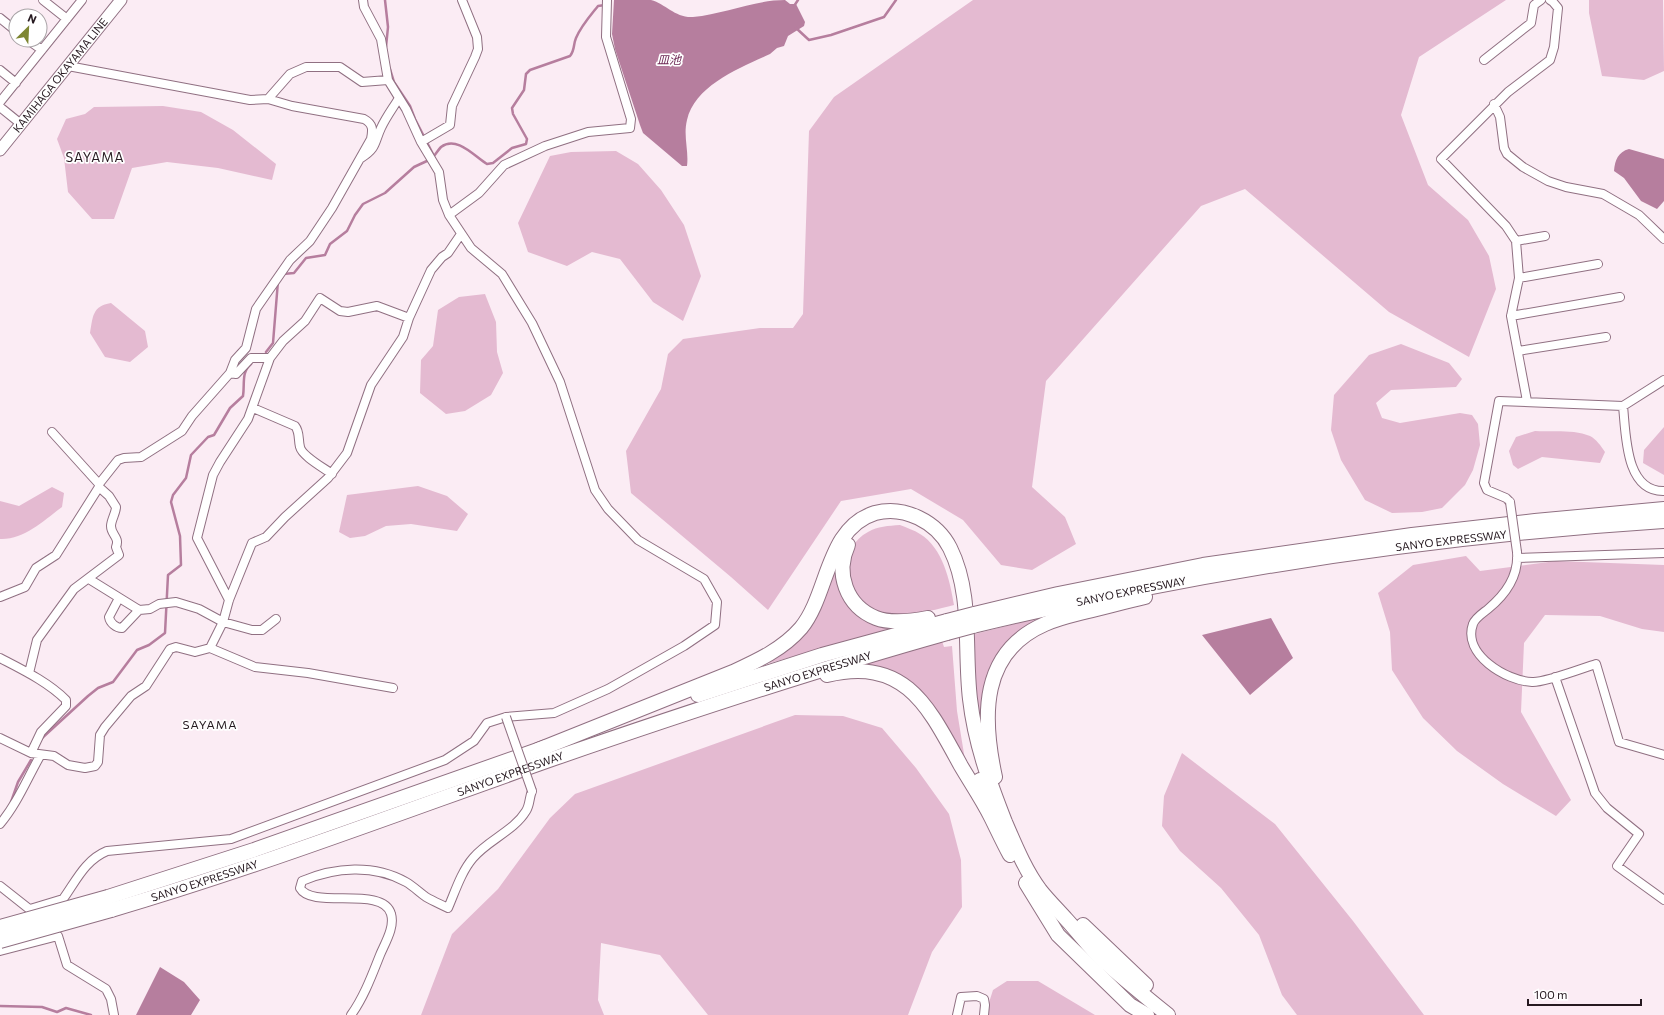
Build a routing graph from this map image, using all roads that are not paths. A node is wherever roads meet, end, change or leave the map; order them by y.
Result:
1 (42, 0) edge
2 (82, 0) edge
3 (121, 0) edge
4 (363, 0) edge
5 (462, 0) edge
6 (607, 0) edge
7 (1541, 0) edge
8 (1550, 0) edge
9 (67, 19) junction
10 (39, 48) edge
11 (42, 50) junction
12 (1484, 60) dead end
13 (68, 66) junction
14 (0, 70) edge
15 (388, 80) junction
16 (16, 83) junction
17 (399, 98) junction
18 (268, 99) junction
19 (0, 102) edge
20 (1494, 104) junction
21 (0, 107) edge
22 (21, 124) junction
23 (424, 140) junction
24 (0, 150) edge
25 (360, 158) junction
26 (449, 215) junction
27 (461, 234) junction
28 (1545, 236) dead end
29 (1664, 239) edge
30 (1516, 241) junction
31 (1598, 264) dead end
32 (1518, 278) junction
33 (1620, 296) dead end
34 (1511, 316) junction
35 (409, 318) junction
36 (1606, 337) dead end
37 (1518, 351) junction
38 (270, 358) junction
39 (230, 373) junction
40 (1664, 380) edge
41 (1527, 401) junction
42 (1623, 406) junction
43 (253, 408) junction
44 (52, 432) dead end
45 (332, 474) junction
46 (99, 485) junction
47 (1664, 491) edge
48 (1664, 509) edge
49 (1664, 521) edge
50 (1664, 553) edge
51 (1517, 555) junction
52 (1256, 568) junction
53 (89, 579) junction
54 (0, 597) edge
55 (119, 598) junction
56 (229, 600) junction
57 (139, 610) junction
58 (276, 620) dead end
59 (974, 620) junction
60 (223, 622) junction
61 (947, 623) junction
62 (210, 648) junction
63 (0, 658) edge
64 (29, 673) junction
65 (1555, 676) junction
66 (792, 679) junction
67 (393, 688) dead end
68 (506, 716) junction
69 (0, 738) edge
70 (538, 750) junction
71 (30, 753) junction
72 (1664, 755) edge
73 (40, 756) junction
74 (997, 817) junction
75 (0, 824) edge
76 (0, 886) edge
77 (1036, 893) junction
78 (1664, 900) edge
79 (109, 904) junction
80 (30, 909) junction
81 (0, 927) edge
82 (58, 936) junction
83 (0, 941) edge
84 (0, 950) edge
85 (114, 1015) edge
86 (351, 1015) edge
87 (957, 1015) edge
88 (984, 1015) edge
89 (1146, 1015) edge
90 (1151, 1015) edge
91 (1168, 1015) edge
92 (1172, 1015) edge

1 - 9 street
2 - 9 street
3 - 13 main road, KAMIHAGA OKAYAMA LINE
4 - 15 street
5 - 23 street
6 - 26 street
7 - 12 street
8 - 20 street
9 - 11 street
10 - 11 street
11 - 16 street
13 - 18 street
13 - 22 main road, KAMIHAGA OKAYAMA LINE
14 - 16 street
15 - 17 street
15 - 18 street
16 - 19 street
17 - 23 street
17 - 25 street
18 - 25 street
20 - 29 street
20 - 30 street
21 - 22 street
22 - 24 main road, KAMIHAGA OKAYAMA LINE
23 - 26 street
25 - 39 street
26 - 27 street
27 - 35 street
27 - 68 street
28 - 30 street
30 - 32 street
31 - 32 street
32 - 34 street
33 - 34 street
34 - 37 street
35 - 38 street
35 - 45 street
36 - 37 street
37 - 41 street
38 - 39 street
38 - 43 street
39 - 46 street
40 - 42 street
41 - 42 street
41 - 51 street, bridge
42 - 47 street
43 - 45 street
43 - 56 street
44 - 46 street
45 - 56 street
46 - 53 street
46 - 54 street
48 - 59 highway, SANYO EXPRESSWAY
49 - 52 highway, SANYO EXPRESSWAY
50 - 51 street
51 - 65 street
52 - 59 highway, SANYO EXPRESSWAY
52 - 74 highway
53 - 55 street
53 - 64 street
55 - 57 street
55 - 57 street
56 - 60 street
57 - 60 street
58 - 60 street
59 - 61 highway, SANYO EXPRESSWAY, bridge
59 - 61 highway, bridge
60 - 62 street
61 - 66 highway, SANYO EXPRESSWAY
61 - 70 highway, SANYO EXPRESSWAY
61 - 74 highway
62 - 67 street
62 - 73 street
63 - 64 street
64 - 71 street
65 - 72 street
65 - 78 street
66 - 74 highway
66 - 79 highway, SANYO EXPRESSWAY
68 - 80 street
68 - 86 street, bridge
69 - 71 street
70 - 74 highway
70 - 79 highway, SANYO EXPRESSWAY
71 - 73 street
73 - 75 street
74 - 77 highway
76 - 80 street
77 - 89 highway
77 - 90 highway
77 - 91 highway
77 - 92 highway
79 - 81 highway, SANYO EXPRESSWAY, bridge
79 - 83 highway, SANYO EXPRESSWAY, bridge
80 - 82 street
82 - 84 street
82 - 85 street
87 - 88 street

